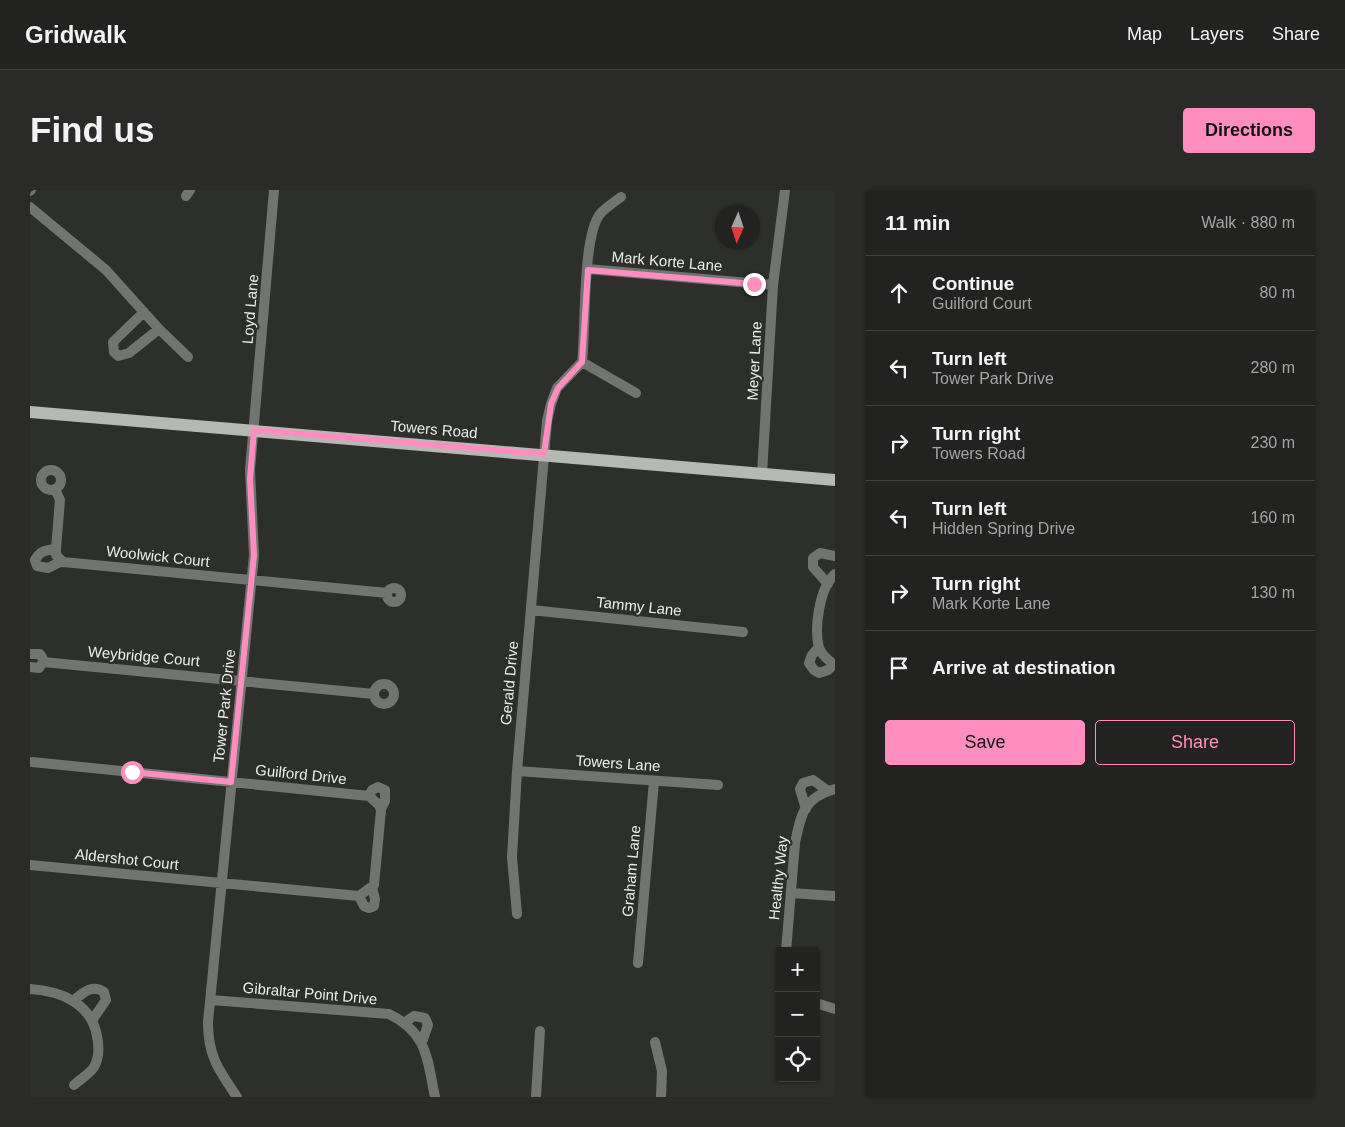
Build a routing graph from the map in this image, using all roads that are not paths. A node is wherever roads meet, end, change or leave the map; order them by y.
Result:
1 (274, 190) edge
2 (785, 190) edge
3 (621, 197) dead end
4 (30, 207) edge
5 (588, 270) junction
6 (773, 285) junction
7 (144, 312) junction
8 (159, 329) junction
9 (188, 357) dead end
10 (582, 362) junction
11 (636, 393) dead end
12 (30, 412) edge
13 (254, 430) junction
14 (544, 454) junction
15 (762, 474) junction
16 (835, 480) edge
17 (55, 489) dead end
18 (56, 549) junction
19 (835, 556) edge
20 (62, 561) junction
21 (835, 574) edge
22 (252, 581) junction
23 (828, 584) junction
24 (387, 594) dead end
25 (531, 610) junction
26 (744, 632) dead end
27 (819, 647) junction
28 (30, 654) edge
29 (44, 662) junction
30 (835, 664) edge
31 (30, 667) edge
32 (242, 680) junction
33 (374, 694) dead end
34 (31, 762) edge
35 (517, 772) junction
36 (654, 781) junction
37 (231, 782) junction
38 (718, 785) dead end
39 (832, 790) edge
40 (806, 809) junction
41 (30, 865) edge
42 (222, 883) junction
43 (372, 888) junction
44 (791, 893) junction
45 (359, 896) junction
46 (835, 896) edge
47 (517, 914) dead end
48 (786, 947) edge
49 (638, 963) dead end
50 (30, 988) edge
51 (74, 1000) junction
52 (211, 1000) junction
53 (820, 1004) edge
54 (835, 1009) edge
55 (92, 1018) junction
56 (404, 1022) junction
57 (540, 1031) dead end
58 (422, 1042) junction
59 (655, 1042) dead end
60 (74, 1085) dead end
61 (237, 1097) edge
62 (435, 1097) edge
63 (536, 1097) edge
64 (661, 1097) edge

1 - 13 street, Loyd Lane
2 - 6 street, Meyer Lane
3 - 5 street
4 - 7 street
5 - 6 street, Mark Korte Lane
5 - 10 street
6 - 15 street, Meyer Lane
7 - 8 street
7 - 8 street
8 - 9 street
10 - 11 street
10 - 14 street, Gerald Drive
12 - 13 main road, Towers Road
13 - 14 main road, Towers Road
13 - 22 street, Tower Park Drive
14 - 15 main road, Towers Road
14 - 25 street, Gerald Drive
15 - 16 main road, Towers Road
17 - 18 street
18 - 20 street
18 - 20 street, Woolwick Court
19 - 23 street
20 - 22 street, Woolwick Court
21 - 23 street
22 - 24 street, Woolwick Court
22 - 32 street, Tower Park Drive
23 - 27 street
25 - 26 street, Tammy Lane
25 - 35 street, Gerald Drive
27 - 30 street
27 - 30 street
28 - 29 street, Weybridge Court
29 - 31 street, Weybridge Court
29 - 32 street, Weybridge Court
32 - 33 street, Weybridge Court
32 - 37 street, Tower Park Drive
34 - 37 street, Guilford Drive
35 - 36 street, Towers Lane
35 - 47 street, Gerald Drive
36 - 38 street, Towers Lane
36 - 49 street, Graham Lane
37 - 42 street, Tower Park Drive
37 - 43 street, Guilford Drive
39 - 40 street, Healthy Way
39 - 40 street, Healthy Way
40 - 44 street, Healthy Way
41 - 42 street, Aldershot Court
42 - 45 street, Guilford Drive
42 - 52 street, Tower Park Drive
43 - 45 street
43 - 45 street, Guilford Drive
44 - 46 street
44 - 48 street, Healthy Way
50 - 51 street
51 - 55 street
51 - 55 street
52 - 56 street, Gibraltar Point Drive
52 - 61 street, Tower Park Drive
53 - 54 street
55 - 60 street
56 - 58 street, Gibraltar Point Drive
56 - 58 street, Gibraltar Point Drive
57 - 63 street
58 - 62 street, Gibraltar Point Drive
59 - 64 street

